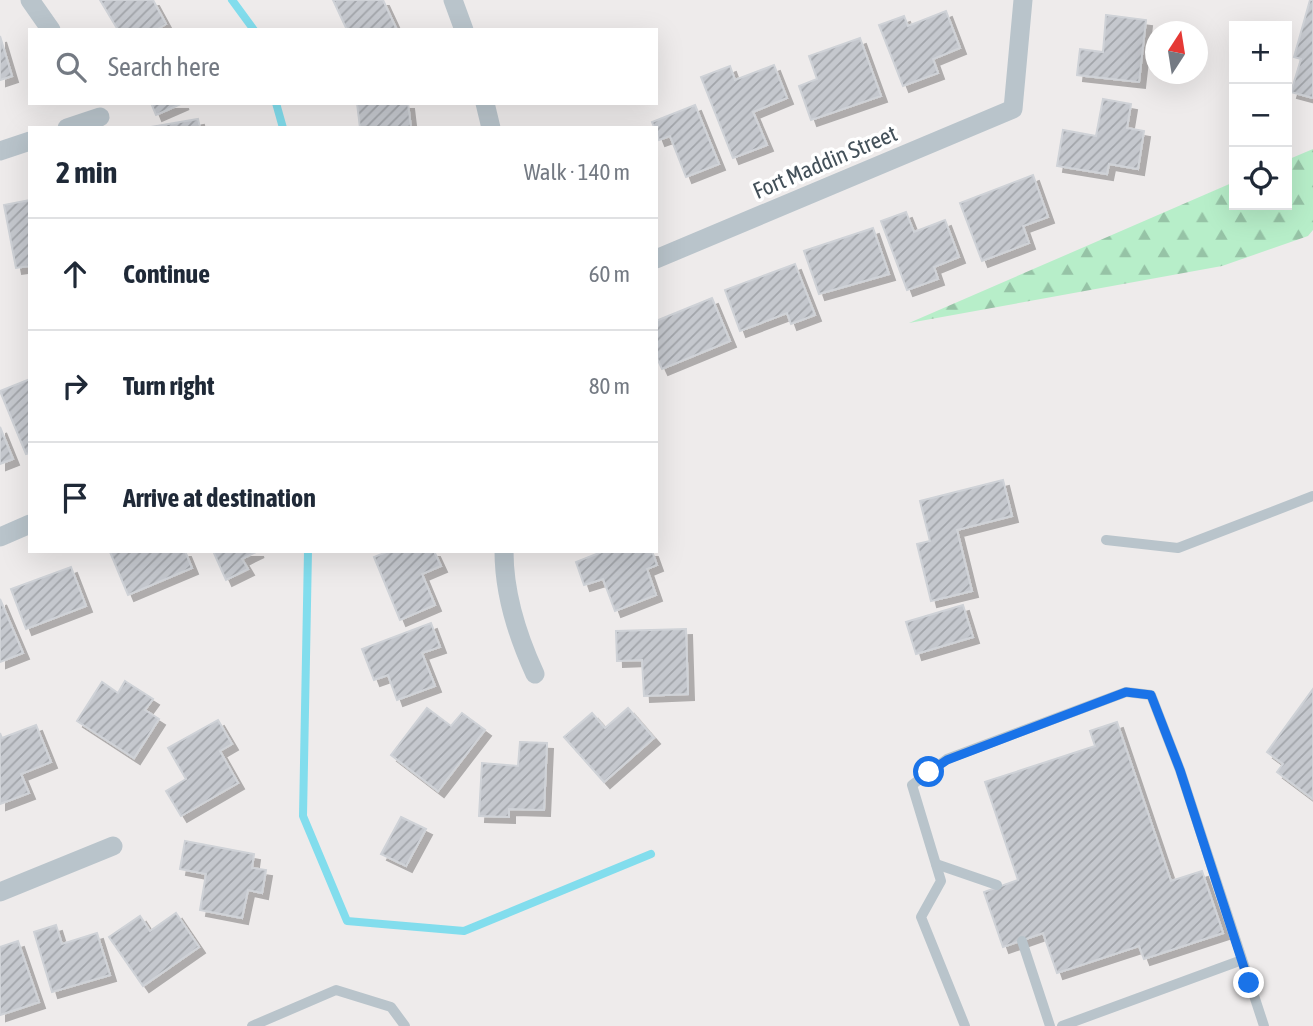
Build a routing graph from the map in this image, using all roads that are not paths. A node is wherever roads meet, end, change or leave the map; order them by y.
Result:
1 (30, 0) edge
2 (453, 0) edge
3 (1023, 0) edge
4 (50, 28) edge
5 (463, 28) edge
6 (485, 105) edge
7 (99, 116) edge
8 (72, 126) edge
9 (491, 126) edge
10 (28, 142) edge
11 (0, 151) edge
12 (658, 258) edge
13 (1313, 496) edge
14 (28, 525) edge
15 (0, 537) edge
16 (1106, 540) dead end
17 (504, 553) edge
18 (536, 674) dead end
19 (113, 846) dead end
20 (936, 864) junction
21 (997, 885) dead end
22 (0, 892) edge
23 (1022, 941) dead end
24 (1242, 960) junction
25 (252, 1026) edge
26 (405, 1026) edge
27 (965, 1026) edge
28 (1050, 1026) edge
29 (1062, 1026) edge
30 (1264, 1026) edge

1 - 4 street
2 - 5 street
3 - 12 street, Fort Maddin Street
6 - 9 street
7 - 8 street
10 - 11 street
13 - 16 lane
14 - 15 street
17 - 18 street
19 - 22 street
20 - 21 lane
20 - 24 lane
20 - 27 lane
23 - 28 lane
24 - 29 lane
24 - 30 lane
25 - 26 lane

